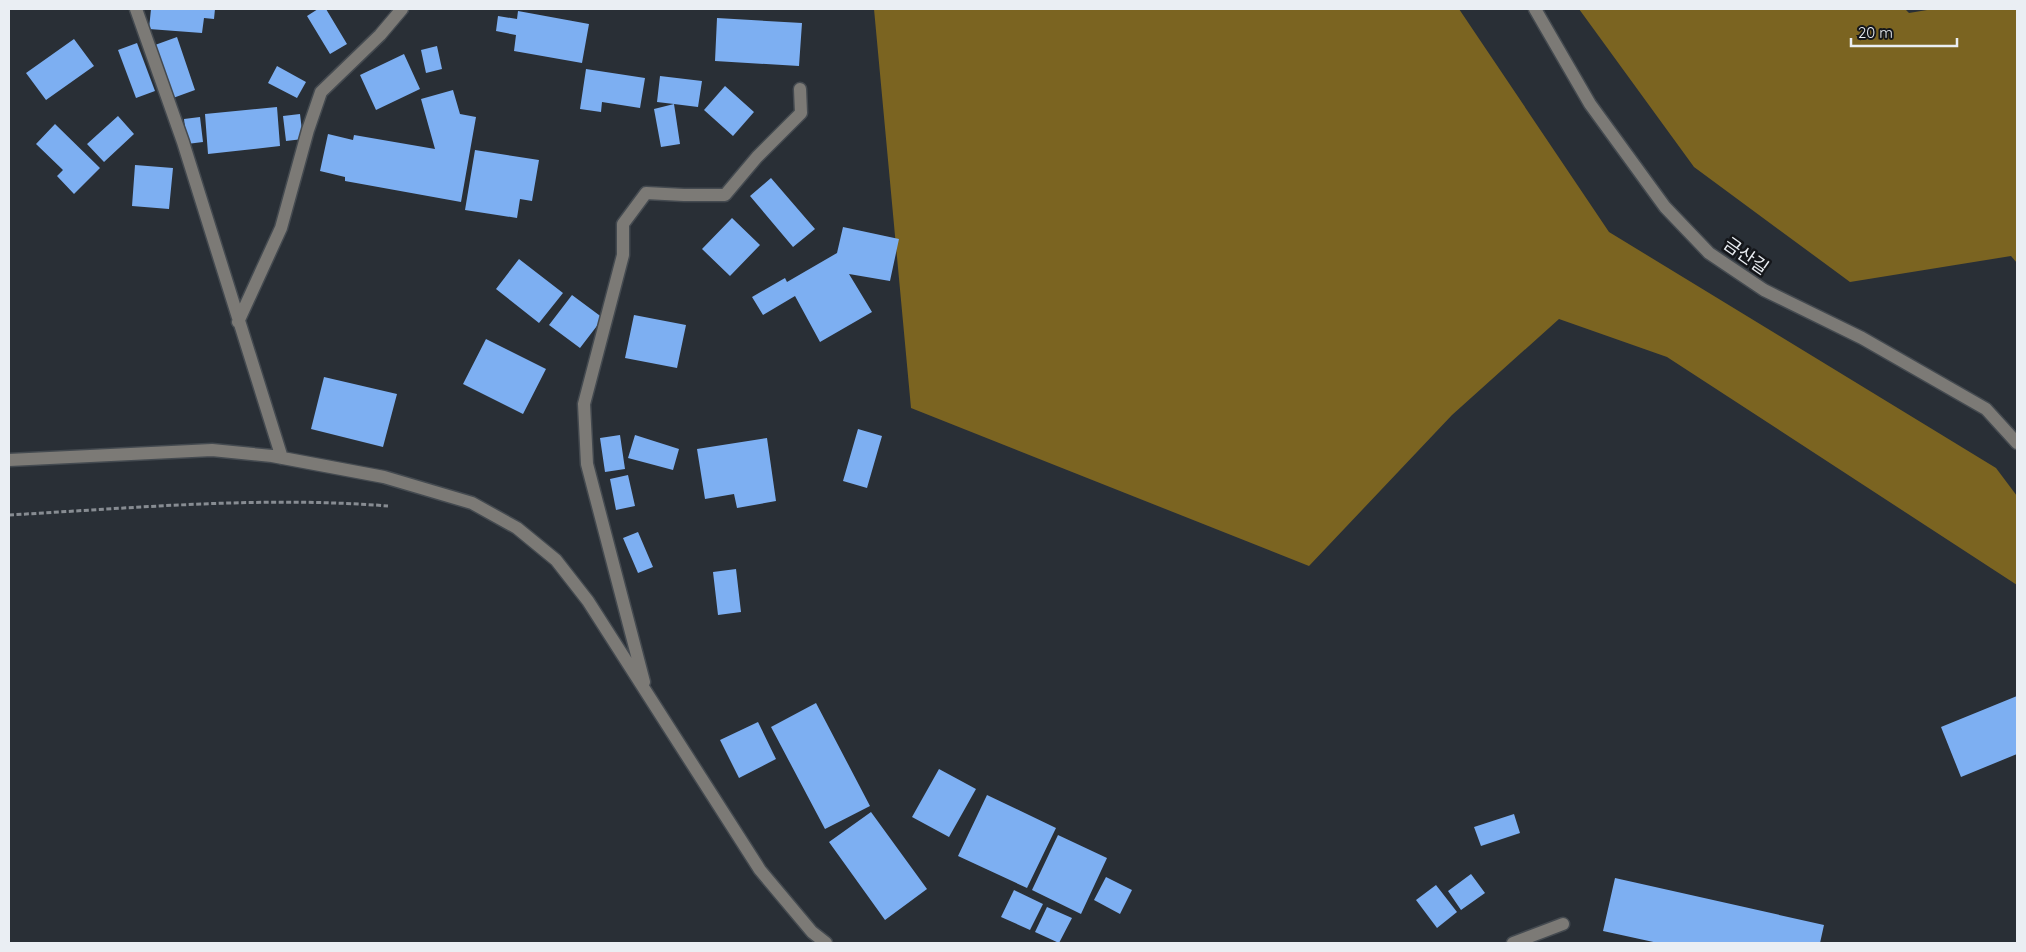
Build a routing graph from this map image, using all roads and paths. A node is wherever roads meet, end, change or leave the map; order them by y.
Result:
1 (136, 9) edge
2 (402, 9) edge
3 (1535, 9) edge
4 (800, 89) dead end
5 (238, 322) junction
6 (2017, 443) edge
7 (282, 458) junction
8 (9, 460) edge
9 (390, 506) dead end
10 (9, 514) edge
11 (647, 694) junction
12 (1563, 924) dead end
13 (826, 943) edge
14 (1513, 943) edge

1 - 5 street
2 - 5 street
3 - 6 street, 금산길
4 - 11 street
5 - 7 street
7 - 8 street
7 - 11 street
9 - 10 path
11 - 13 street
12 - 14 street

